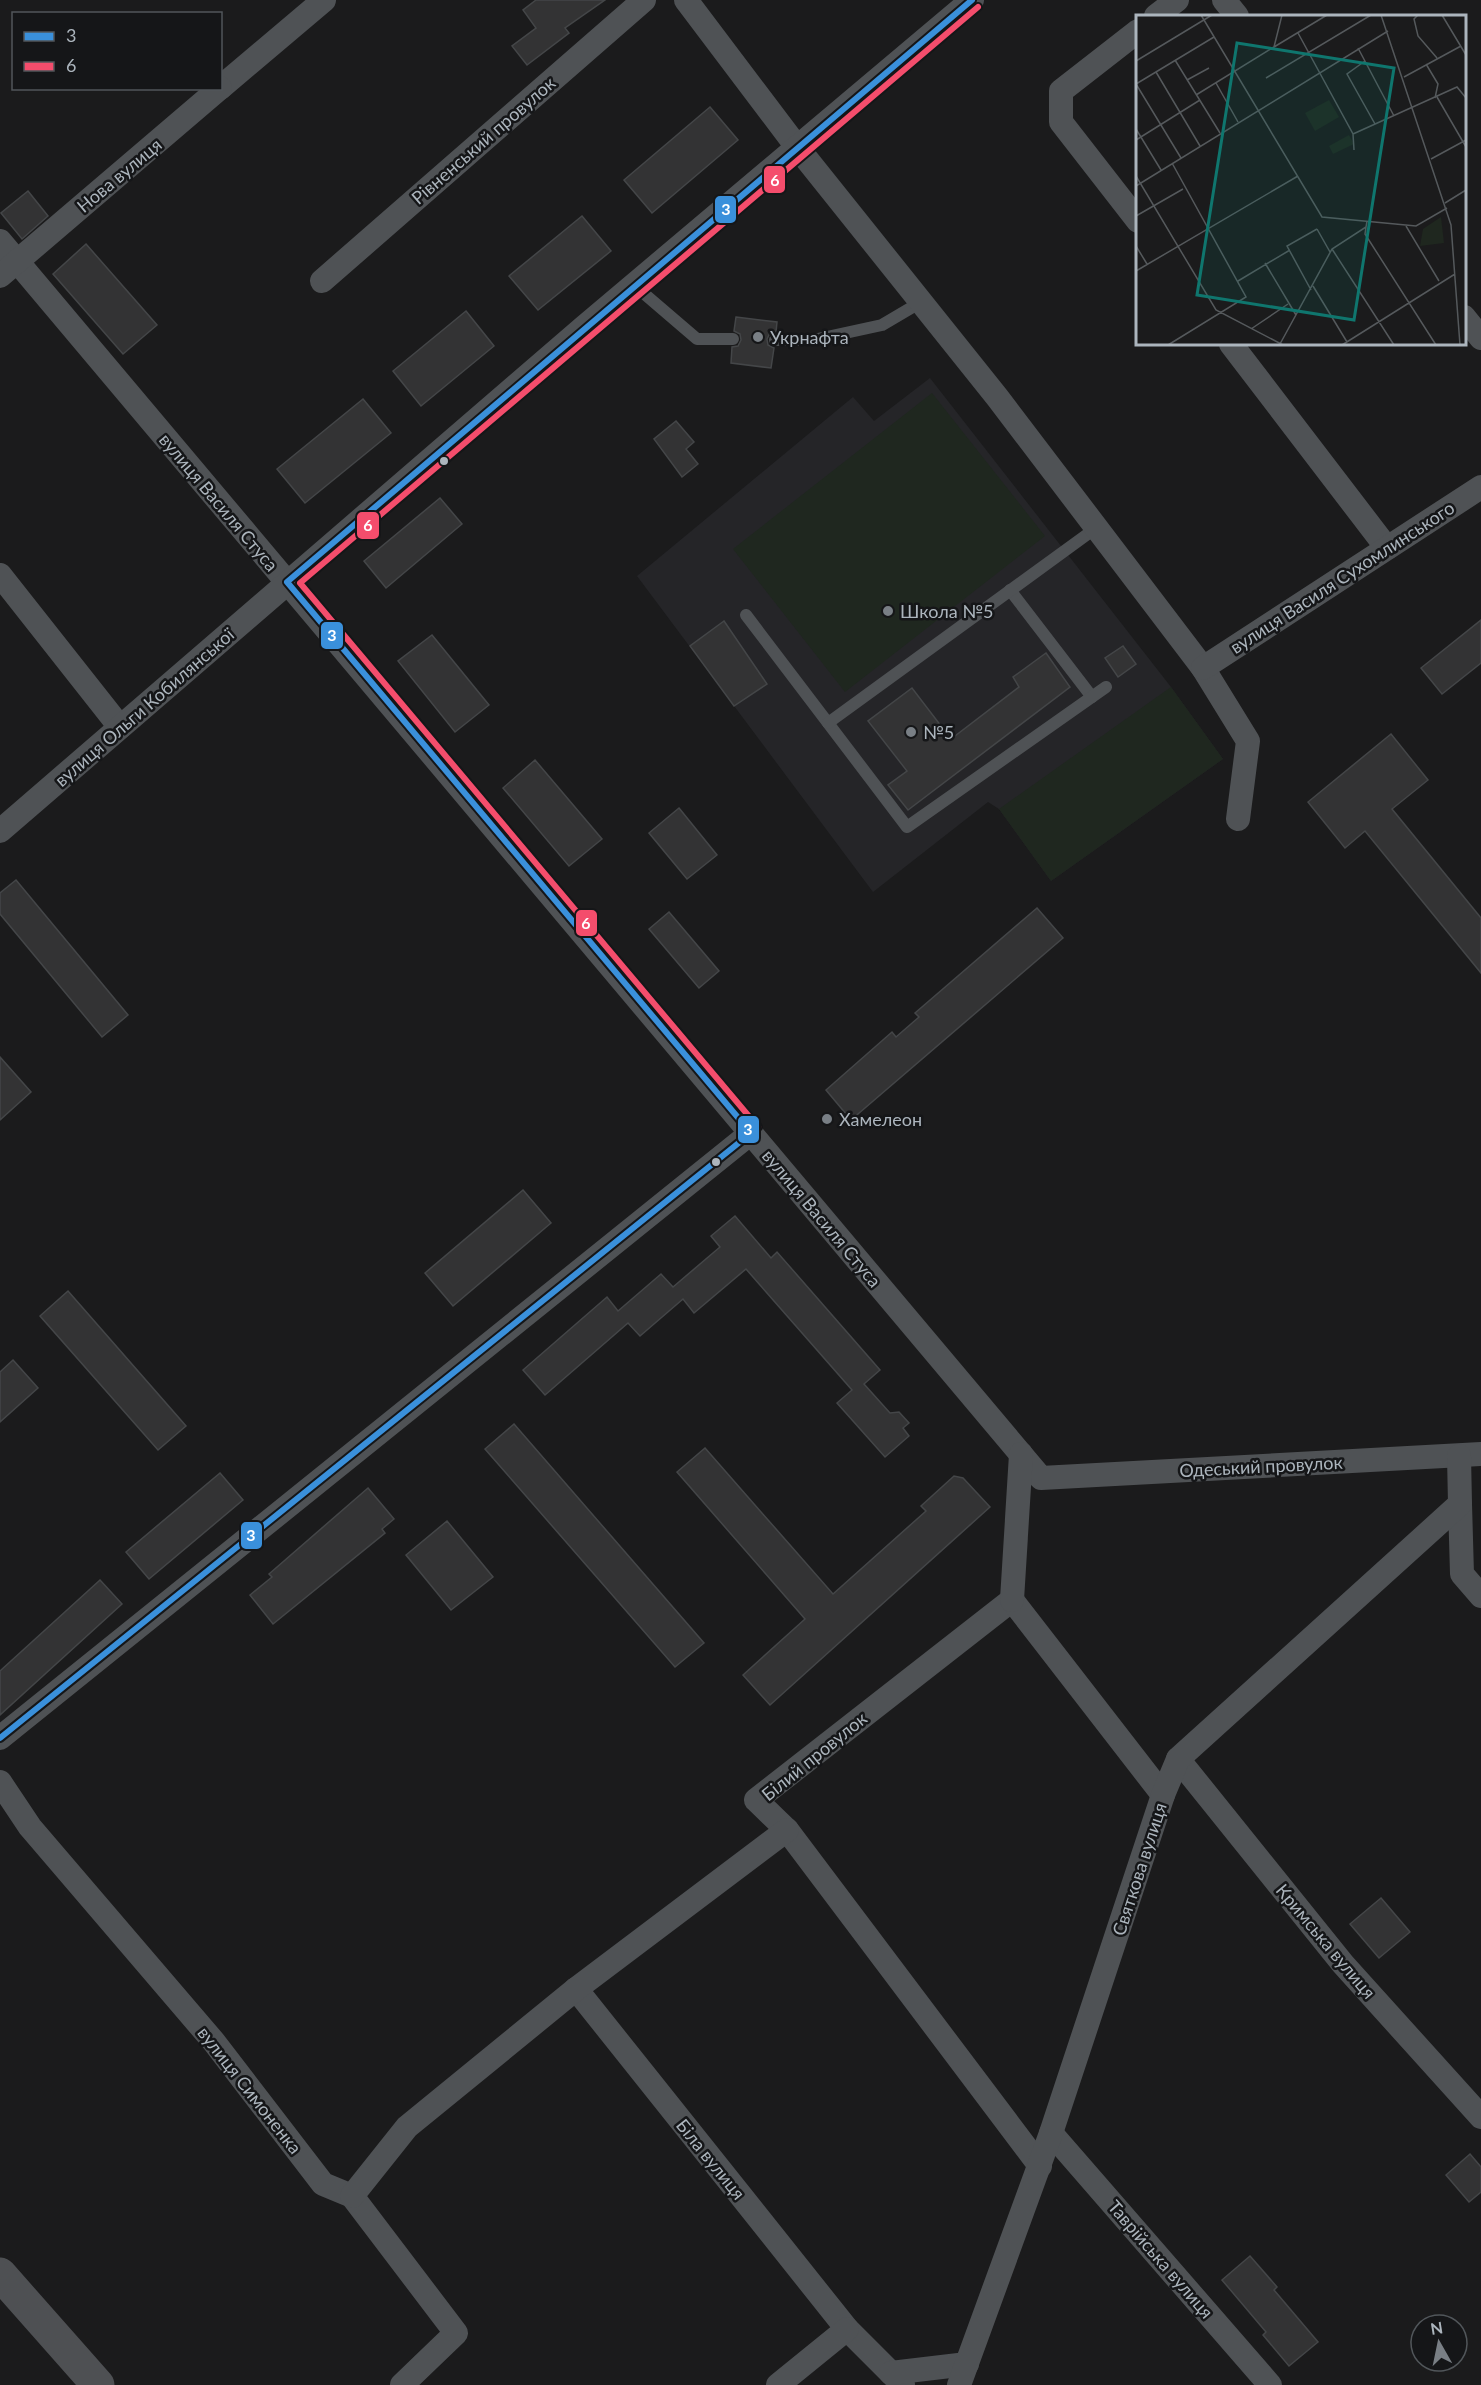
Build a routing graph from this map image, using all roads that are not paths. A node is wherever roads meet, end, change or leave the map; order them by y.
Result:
1 (324, 0) edge
2 (644, 0) edge
3 (686, 0) edge
4 (972, 0) edge
5 (1177, 0) edge
6 (1224, 0) edge
7 (1157, 15) edge
8 (1236, 15) edge
9 (1136, 32) edge
10 (222, 86) edge
11 (218, 90) edge
12 (797, 147) junction
13 (1136, 221) edge
14 (0, 241) edge
15 (9, 269) edge
16 (322, 281) dead end
17 (634, 285) junction
18 (921, 302) junction
19 (1466, 319) edge
20 (1481, 338) edge
21 (733, 339) dead end
22 (775, 340) dead end
23 (1232, 345) edge
24 (1481, 487) edge
25 (1096, 528) junction
26 (1387, 548) junction
27 (0, 575) edge
28 (287, 582) junction
29 (1010, 590) junction
30 (746, 615) dead end
31 (1203, 668) junction
32 (1106, 687) dead end
33 (1092, 697) junction
34 (828, 723) junction
35 (120, 727) junction
36 (1238, 819) dead end
37 (0, 831) edge
38 (751, 1133) junction
39 (1021, 1454) junction
40 (1470, 1455) edge
41 (1041, 1478) joint
42 (1460, 1504) junction
43 (1481, 1596) edge
44 (1012, 1600) junction
45 (0, 1738) edge
46 (1178, 1759) junction
47 (0, 1782) edge
48 (1163, 1795) junction
49 (787, 1830) junction
50 (576, 1989) junction
51 (1481, 2117) edge
52 (1052, 2133) junction
53 (1040, 2166) junction
54 (352, 2196) junction
55 (0, 2274) edge
56 (847, 2329) junction
57 (963, 2374) edge
58 (897, 2379) edge
59 (98, 2385) edge
60 (402, 2385) edge
61 (778, 2385) edge
62 (1270, 2385) edge

1 - 10 street, Нова вулиця
2 - 16 street, Рівненський провулок
3 - 12 street
4 - 12 street, вулиця Ольги Кобилянської
5 - 7 street
6 - 8 street
9 - 13 street
11 - 15 street, Нова вулиця
12 - 17 street, вулиця Ольги Кобилянської
12 - 18 street
14 - 15 street, вулиця Василя Стуса
15 - 28 street, вулиця Василя Стуса
17 - 21 lane
17 - 28 street, вулиця Ольги Кобилянської
18 - 22 lane
18 - 25 street
19 - 20 street
23 - 26 street
24 - 26 street, вулиця Василя Сухомлинського
25 - 29 lane
25 - 31 street
26 - 31 street, вулиця Василя Сухомлинського
27 - 35 street
28 - 35 street, вулиця Ольги Кобилянської
28 - 38 street, вулиця Василя Стуса
29 - 33 lane
29 - 34 lane
30 - 34 lane
31 - 36 street
32 - 33 lane
33 - 34 lane
35 - 37 street, вулиця Ольги Кобилянської
38 - 39 street, вулиця Василя Стуса
38 - 45 street
39 - 41 street, вулиця Василя Стуса
39 - 44 street
40 - 41 street, Одеський провулок
40 - 42 street
42 - 43 street
42 - 46 street, Святкова вулиця
44 - 48 street
44 - 49 street, Білий провулок
46 - 48 street, Святкова вулиця
46 - 51 street, Кримська вулиця
47 - 54 street, вулиця Симоненка
48 - 52 street, Святкова вулиця
49 - 50 street
49 - 53 street, Білий провулок
50 - 54 street
50 - 56 street, Біла вулиця
52 - 53 street, Святкова вулиця
52 - 62 street, Таврійська вулиця
53 - 57 street, Святкова вулиця
54 - 60 street
55 - 59 main road
56 - 58 street, Біла вулиця
56 - 61 street
57 - 58 street

